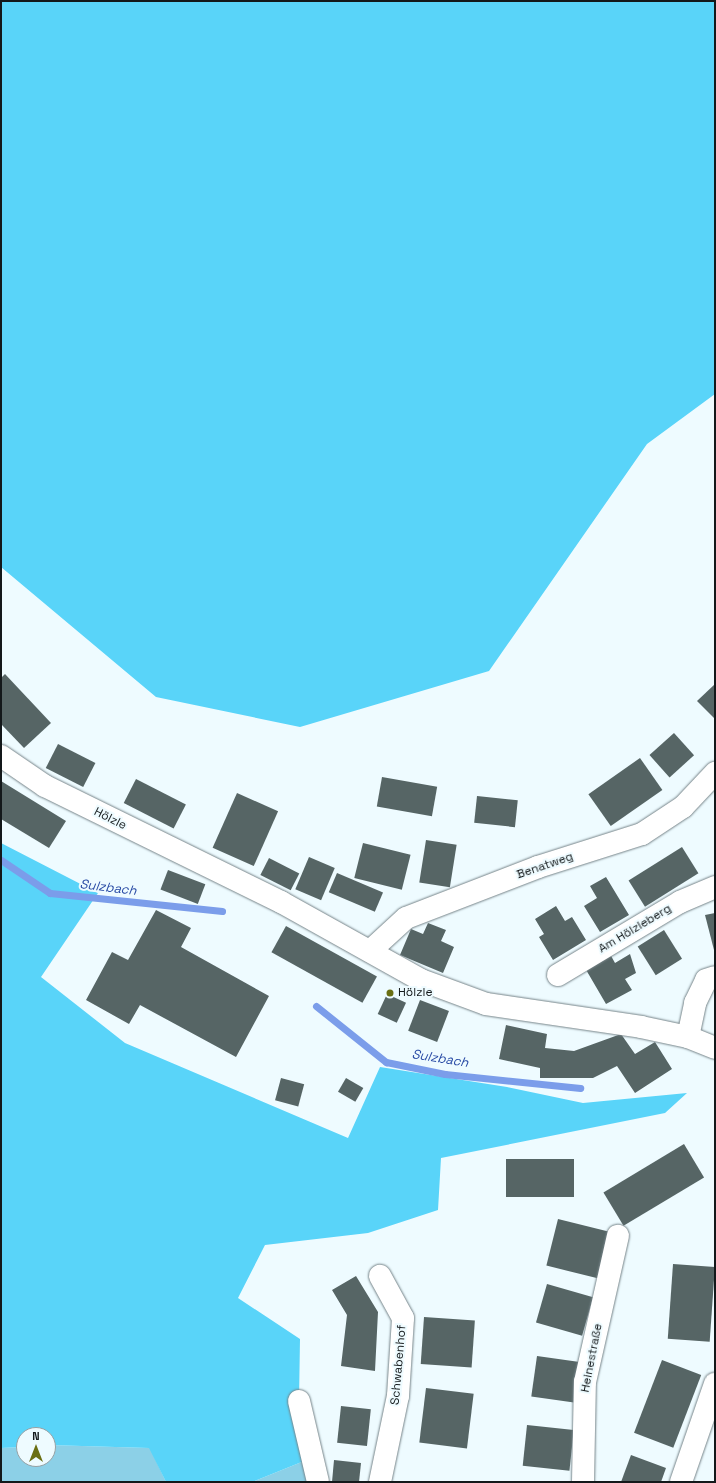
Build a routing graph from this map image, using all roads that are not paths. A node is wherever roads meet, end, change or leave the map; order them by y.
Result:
1 (1, 756) edge
2 (715, 773) edge
3 (715, 887) edge
4 (370, 951) junction
5 (558, 975) dead end
6 (715, 977) edge
7 (688, 1037) junction
8 (715, 1048) edge
9 (618, 1236) dead end
10 (380, 1276) dead end
11 (715, 1384) edge
12 (299, 1401) dead end
13 (318, 1482) edge
14 (380, 1482) edge
15 (583, 1482) edge
16 (681, 1482) edge

1 - 4 street, Hölzle
2 - 4 street, Benatweg
3 - 5 street, Am Hölzleberg
4 - 7 street, Hölzle
6 - 7 street
7 - 8 street, Hölzle
9 - 15 street, Heinestraße
10 - 14 street, Schwabenhof
11 - 16 street
12 - 13 street

